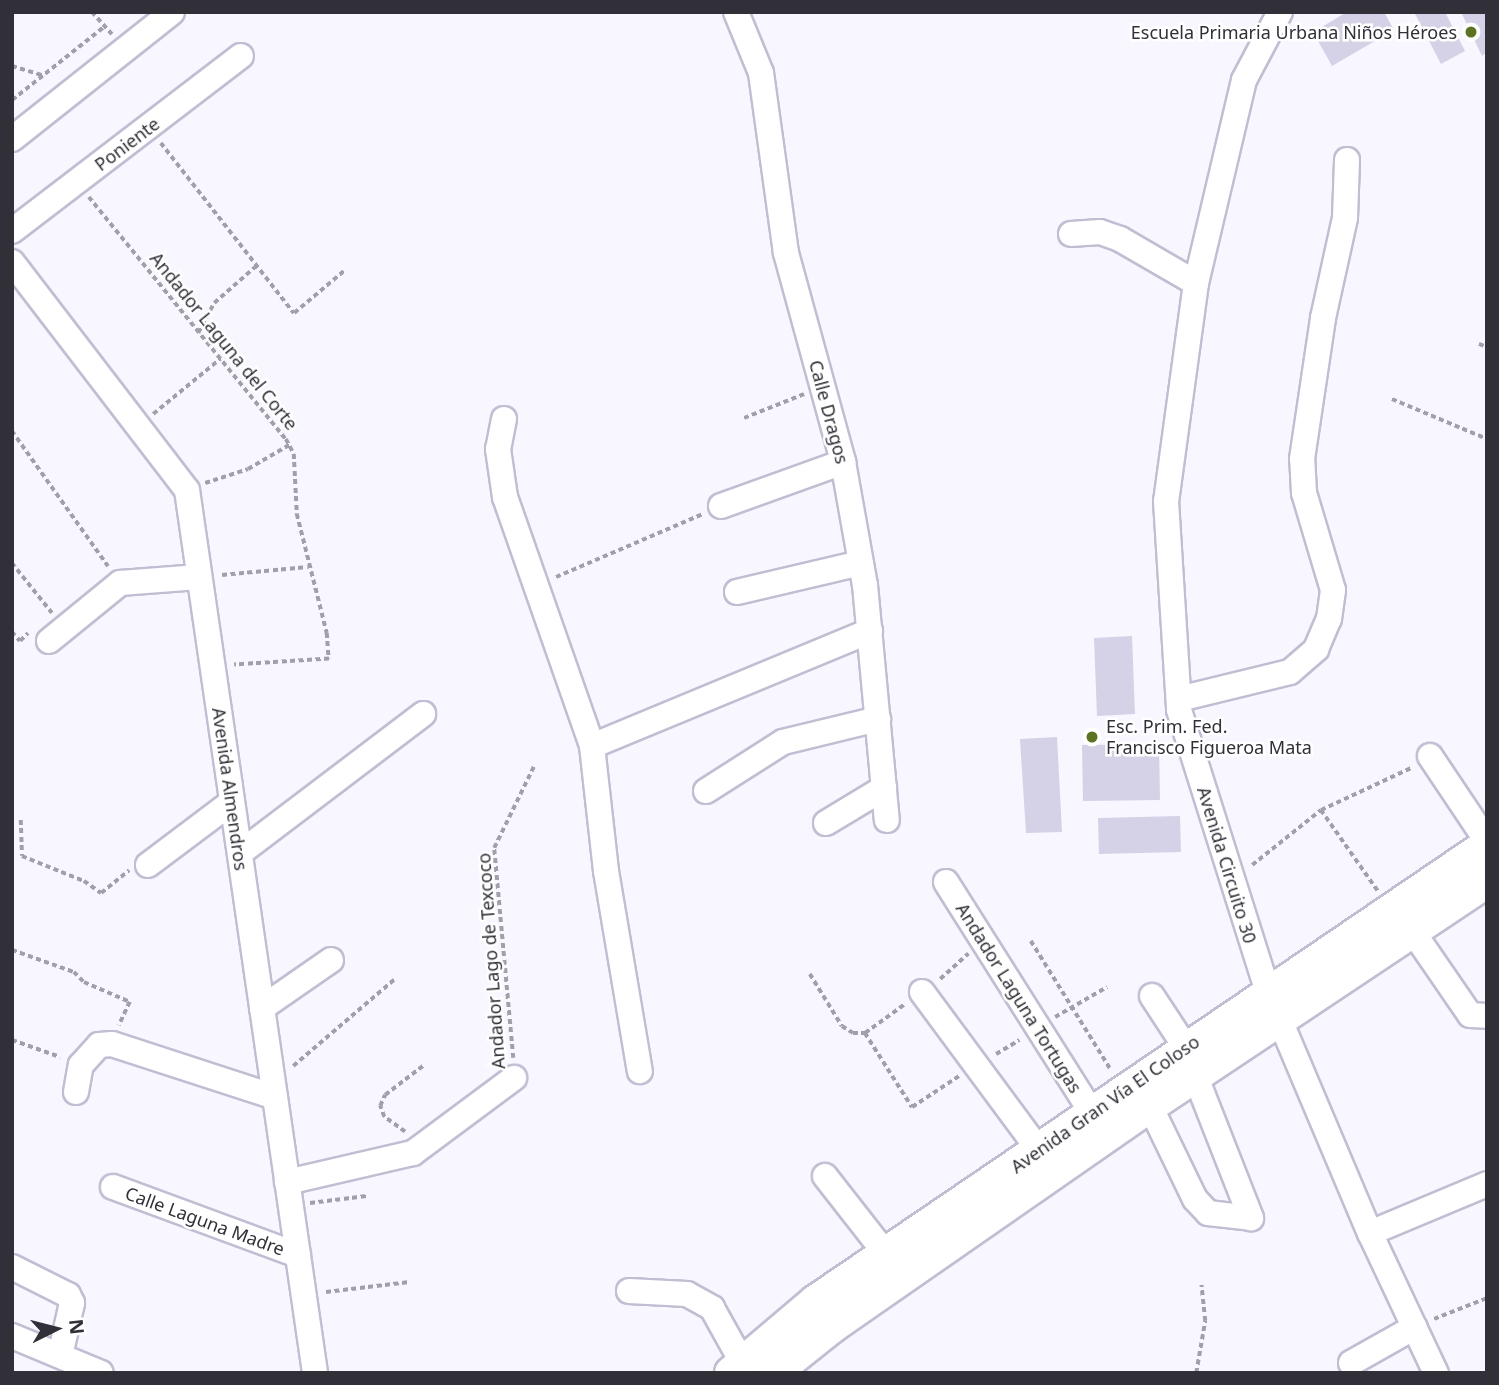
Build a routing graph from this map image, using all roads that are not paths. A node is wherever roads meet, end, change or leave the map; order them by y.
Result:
1 (172, 12) edge
2 (736, 12) edge
3 (1280, 12) edge
4 (241, 55) dead end
5 (12, 139) edge
6 (1347, 160) dead end
7 (12, 231) edge
8 (1071, 234) dead end
9 (12, 262) edge
10 (1196, 283) junction
11 (504, 419) dead end
12 (843, 462) junction
13 (721, 506) road end
14 (861, 562) junction
15 (200, 577) junction
16 (737, 592) dead end
17 (870, 631) junction
18 (57, 635) road end
19 (1179, 699) junction
20 (424, 714) dead end
21 (878, 719) junction
22 (592, 747) junction
23 (1430, 756) road end
24 (884, 788) junction
25 (706, 791) dead end
26 (232, 802) junction
27 (887, 820) dead end
28 (827, 823) dead end
29 (1487, 843) edge
30 (240, 853) junction
31 (148, 865) road end
32 (1487, 881) edge
33 (946, 882) dead end
34 (1400, 918) junction
35 (331, 960) dead end
36 (922, 992) dead end
37 (1152, 996) dead end
38 (1273, 1005) junction
39 (262, 1008) junction
40 (1478, 1015) edge
41 (1190, 1062) junction
42 (640, 1071) dead end
43 (514, 1078) road end
44 (274, 1090) junction
45 (76, 1092) dead end
46 (1137, 1098) junction
47 (1092, 1113) junction
48 (1039, 1150) junction
49 (825, 1176) dead end
50 (1487, 1184) edge
51 (113, 1187) dead end
52 (289, 1194) junction
53 (1370, 1233) junction
54 (886, 1254) junction
55 (298, 1255) junction
56 (12, 1267) edge
57 (629, 1291) dead end
58 (1415, 1327) junction
59 (12, 1336) edge
60 (60, 1356) junction
61 (1351, 1363) dead end
62 (736, 1366) edge
63 (101, 1373) edge
64 (315, 1373) edge
65 (774, 1373) edge
66 (1436, 1373) edge

1 - 5 street
2 - 12 street, Calle Dragos
3 - 10 street, Avenida Circuito 30
4 - 7 street, Poniente
6 - 19 street
8 - 10 street
9 - 15 street, Avenida Almendros
10 - 19 street, Avenida Circuito 30
11 - 22 street
12 - 13 street
12 - 14 street, Calle Dragos
14 - 16 street
14 - 17 street, Calle Dragos
15 - 18 street
15 - 26 street, Avenida Almendros
17 - 21 street, Calle Dragos
17 - 22 street
19 - 38 street, Avenida Circuito 30
20 - 30 street
21 - 24 street, Calle Dragos
21 - 25 street
22 - 42 street
23 - 29 street
24 - 27 street, Calle Dragos
24 - 28 street
26 - 30 street, Avenida Almendros
26 - 31 street
29 - 34 main road, Avenida Gran Vía El Coloso
30 - 39 street, Avenida Almendros
32 - 34 main road, Avenida Gran Vía El Coloso
33 - 47 street, Andador Laguna Tortugas
34 - 38 main road, Avenida Gran Vía El Coloso
34 - 40 street
35 - 39 street
36 - 48 street
37 - 41 street
38 - 41 main road, Avenida Gran Vía El Coloso
38 - 53 street, Avenida Circuito 30
39 - 44 street, Avenida Almendros
41 - 46 main road, Avenida Gran Vía El Coloso
41 - 46 street
43 - 52 street
44 - 45 street
44 - 52 street, Avenida Almendros
46 - 47 main road, Avenida Gran Vía El Coloso
46 - 65 main road, Avenida Gran Vía El Coloso
47 - 48 main road, Avenida Gran Vía El Coloso
48 - 54 main road, Avenida Gran Vía El Coloso
49 - 54 street
50 - 53 street
51 - 55 street, Calle Laguna Madre
52 - 55 street, Avenida Almendros
53 - 58 street, Avenida Circuito 30
54 - 62 main road, Avenida Gran Vía El Coloso
55 - 64 street, Avenida Almendros
56 - 60 street
57 - 62 street
58 - 61 street
58 - 66 street, Avenida Circuito 30
59 - 60 street
60 - 63 street

